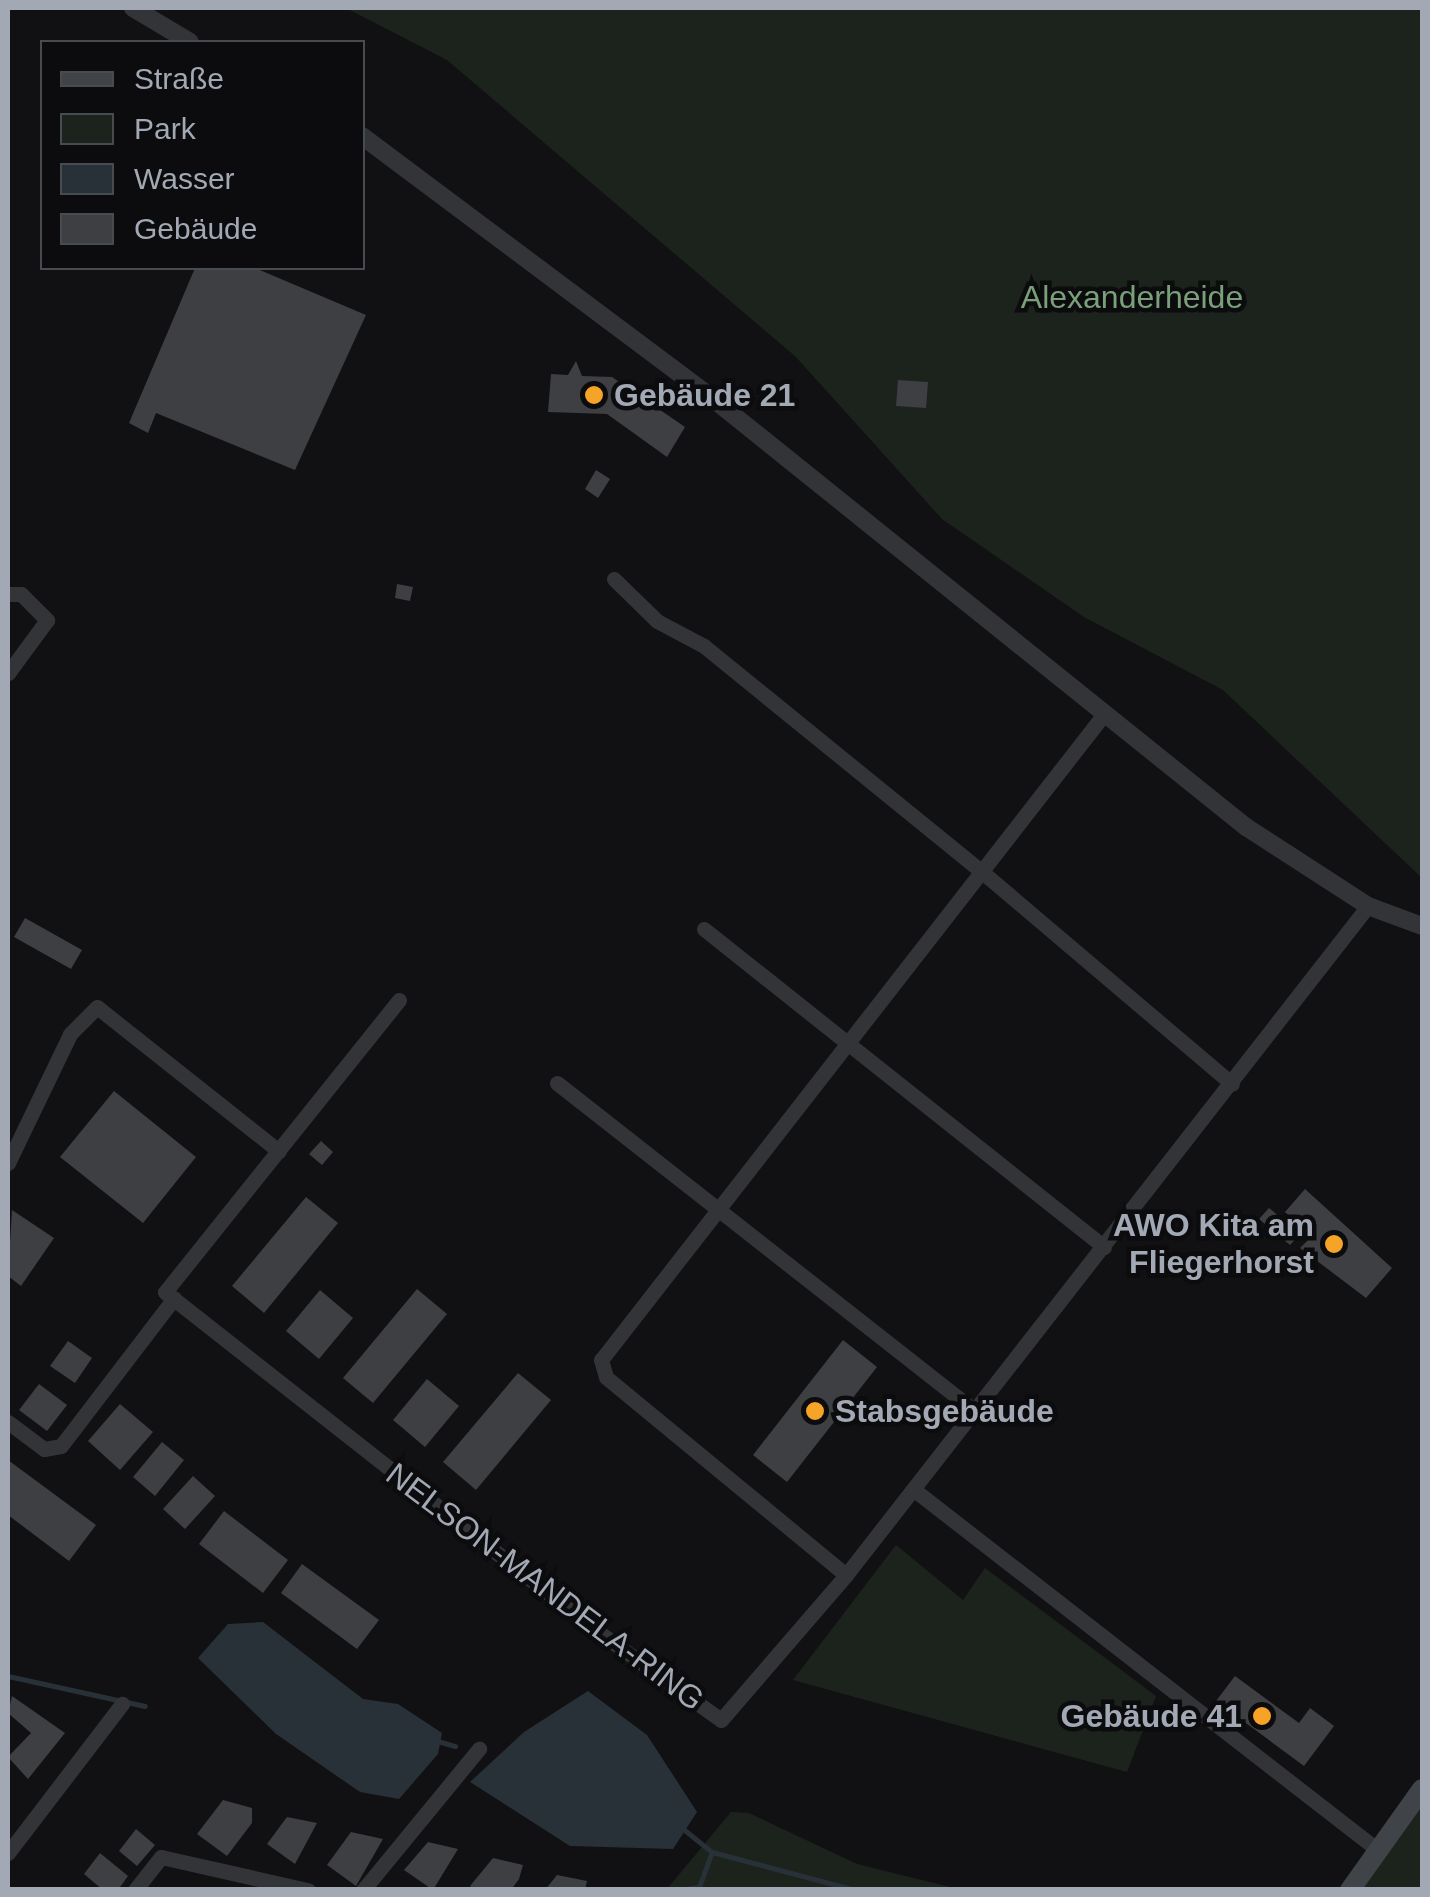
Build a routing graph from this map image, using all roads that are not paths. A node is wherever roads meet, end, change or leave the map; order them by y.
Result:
1 (132, 8) edge
2 (187, 40) edge
3 (365, 138) edge
4 (614, 579) dead end
5 (8, 594) edge
6 (8, 673) edge
7 (1104, 714) junction
8 (981, 871) junction
9 (1368, 906) junction
10 (1422, 926) edge
11 (704, 930) dead end
12 (399, 1000) dead end
13 (849, 1041) junction
14 (558, 1083) dead end
15 (1232, 1084) junction
16 (278, 1150) junction
17 (8, 1163) edge
18 (719, 1208) junction
19 (1104, 1247) junction
20 (170, 1295) junction
21 (975, 1410) junction
22 (8, 1422) edge
23 (913, 1490) junction
24 (846, 1575) junction
25 (122, 1704) dead end
26 (479, 1749) dead end
27 (1422, 1789) edge
28 (1379, 1851) junction
29 (8, 1853) edge
30 (135, 1890) edge
31 (308, 1890) edge
32 (364, 1890) edge
33 (1350, 1890) edge

1 - 2 street
3 - 7 street
4 - 8 street
5 - 6 street
7 - 8 street
7 - 9 street
8 - 13 street
8 - 15 street
9 - 10 street
9 - 15 street, NELSON-MANDELA-RING
11 - 13 street
12 - 16 street
13 - 18 street
13 - 19 street
14 - 18 street
15 - 19 street, NELSON-MANDELA-RING
16 - 17 street
16 - 20 street
18 - 21 street
18 - 24 street
19 - 21 street, NELSON-MANDELA-RING
20 - 22 street
20 - 24 street, NELSON-MANDELA-RING
21 - 23 street, NELSON-MANDELA-RING
23 - 24 street, NELSON-MANDELA-RING
23 - 28 street
25 - 29 street
26 - 32 street
27 - 28 main road
28 - 33 main road
30 - 31 street

